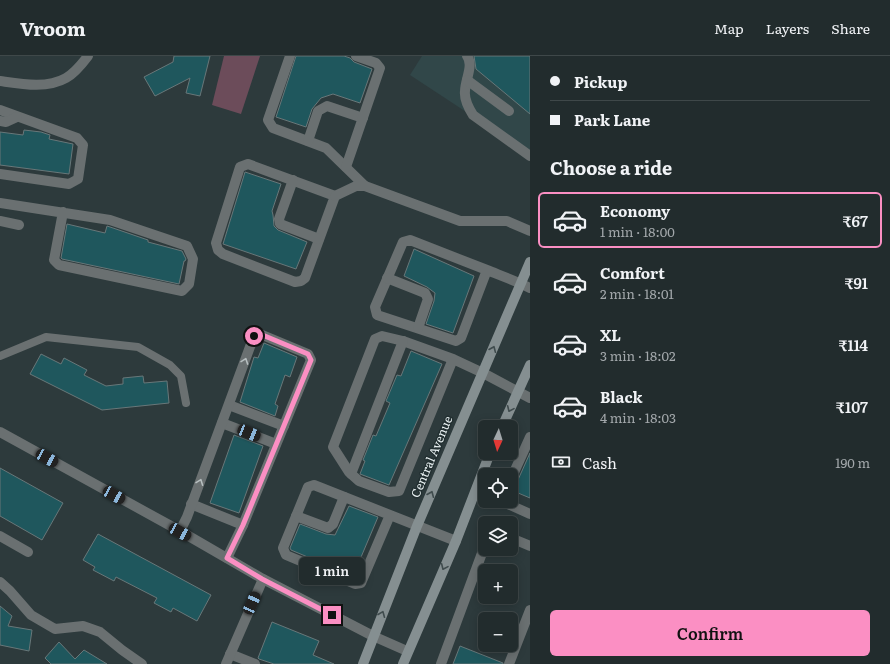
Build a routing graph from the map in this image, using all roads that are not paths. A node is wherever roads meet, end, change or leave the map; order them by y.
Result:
1 (88, 56) edge
2 (290, 56) edge
3 (356, 56) edge
4 (467, 56) edge
5 (467, 80) junction
6 (0, 81) edge
7 (0, 110) edge
8 (509, 111) dead end
9 (17, 117) junction
10 (363, 118) junction
11 (0, 121) edge
12 (308, 141) junction
13 (530, 156) edge
14 (346, 167) junction
15 (0, 174) edge
16 (293, 180) junction
17 (365, 186) junction
18 (336, 196) junction
19 (0, 202) edge
20 (63, 212) junction
21 (0, 221) edge
22 (19, 225) dead end
23 (530, 231) edge
24 (320, 239) junction
25 (530, 262) edge
26 (487, 270) junction
27 (387, 278) junction
28 (525, 286) edge
29 (418, 328) junction
30 (402, 341) junction
31 (0, 356) edge
32 (453, 359) junction
33 (530, 365) edge
34 (483, 373) junction
35 (518, 391) junction
36 (530, 398) edge
37 (186, 403) dead end
38 (229, 405) junction
39 (505, 420) edge
40 (222, 423) junction
41 (284, 426) junction
42 (0, 432) edge
43 (530, 437) edge
44 (276, 444) junction
45 (487, 460) edge
46 (516, 468) edge
47 (351, 474) junction
48 (344, 497) junction
49 (192, 504) junction
50 (517, 508) edge
51 (530, 514) edge
52 (390, 515) junction
53 (296, 516) junction
54 (243, 525) junction
55 (417, 526) junction
56 (180, 532) junction
57 (0, 536) edge
58 (456, 541) junction
59 (518, 541) edge
60 (530, 546) edge
61 (28, 552) dead end
62 (481, 556) edge
63 (227, 558) junction
64 (262, 579) junction
65 (0, 582) edge
66 (530, 610) edge
67 (373, 636) junction
68 (407, 651) junction
69 (230, 654) junction
70 (142, 664) edge
71 (226, 664) edge
72 (255, 664) edge
73 (363, 664) edge
74 (403, 664) edge
75 (441, 664) edge
76 (509, 664) edge

1 - 6 street
2 - 12 street
3 - 10 street
4 - 5 street
5 - 8 street
5 - 13 street
7 - 9 street
9 - 11 street
9 - 15 street
10 - 12 street
10 - 14 street
12 - 14 street
14 - 17 street
16 - 18 street
16 - 24 street
16 - 24 street
17 - 18 street
17 - 23 street
18 - 24 street
19 - 20 street
20 - 20 street
21 - 22 street
25 - 28 main road, Central Avenue
26 - 27 street
26 - 28 street
26 - 29 street
27 - 29 street
27 - 29 street
34 -> 28 main road, Central Avenue
30 - 32 street
30 - 47 street
30 - 47 street
31 - 37 lane
32 - 34 street
32 - 47 street
33 - 35 main road
34 - 35 street
55 -> 34 main road, Central Avenue
35 - 36 street
35 -> 39 main road
38 - 40 street
38 - 41 street
38 -> 41 street
40 - 44 street
49 -> 40 street
41 - 44 street
42 - 56 street
43 - 46 street
44 - 54 street
45 - 58 main road
48 - 52 street
48 - 53 street
48 - 53 street
49 - 54 street
49 - 56 street
50 - 51 street
52 - 53 street
52 - 55 street
54 - 63 street
55 - 58 street
67 -> 55 main road, Central Avenue
56 - 63 street
57 - 61 street
58 -> 68 main road
59 - 60 street
62 - 75 street
63 - 64 street
64 - 67 street
64 - 69 street
65 - 70 street
66 - 76 street
67 - 68 street
67 - 73 main road, Central Avenue
68 - 74 main road
69 - 71 street
69 - 72 street

